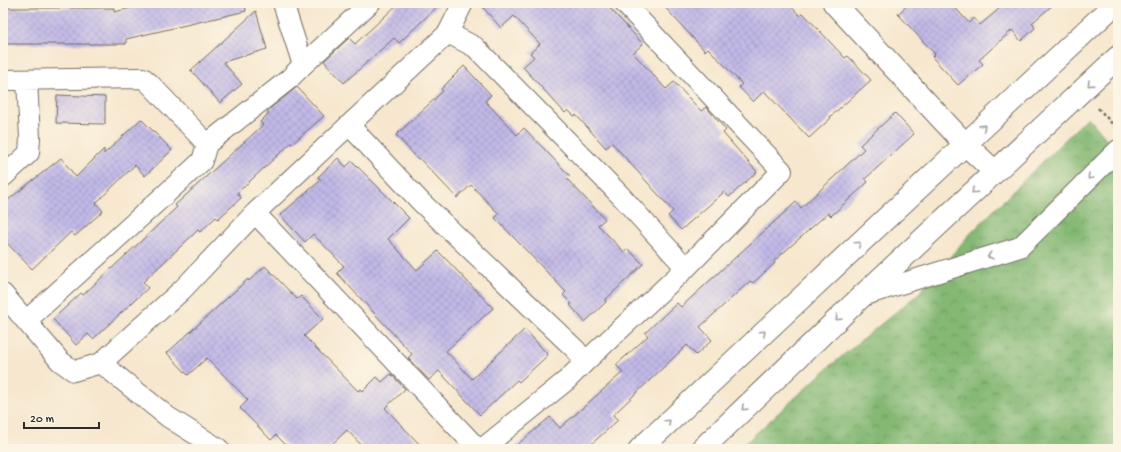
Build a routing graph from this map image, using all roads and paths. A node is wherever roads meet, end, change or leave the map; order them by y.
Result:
1 (283, 3) edge
2 (370, 3) edge
3 (463, 3) edge
4 (624, 3) edge
5 (834, 3) edge
6 (1116, 3) edge
7 (448, 33) junction
8 (1118, 57) edge
9 (303, 65) junction
10 (3, 80) edge
11 (27, 80) junction
12 (1083, 91) junction
13 (349, 125) junction
14 (1118, 130) edge
15 (207, 144) junction
16 (965, 144) junction
17 (1118, 150) edge
18 (995, 172) junction
19 (3, 177) edge
20 (255, 213) junction
21 (686, 268) junction
22 (3, 294) edge
23 (862, 296) junction
24 (26, 321) junction
25 (585, 362) junction
26 (101, 363) junction
27 (219, 449) edge
28 (478, 449) edge
29 (482, 449) edge
30 (640, 449) edge
31 (702, 449) edge

1 - 9 street
2 - 9 street
3 - 7 street
4 - 21 street
5 - 16 street
16 -> 6 street
7 - 13 street
7 - 21 street
8 -> 12 street
9 - 15 street
10 - 11 street
11 - 15 street
11 - 19 street
12 - 14 path
12 - 18 street
13 - 20 street
13 - 25 street
15 - 24 street
16 - 18 street
30 -> 16 street
17 -> 23 street
18 -> 23 street
20 - 26 street
20 - 28 street
21 - 25 street
22 - 24 street
23 -> 31 street
24 - 26 street
25 - 29 street
26 - 27 street

